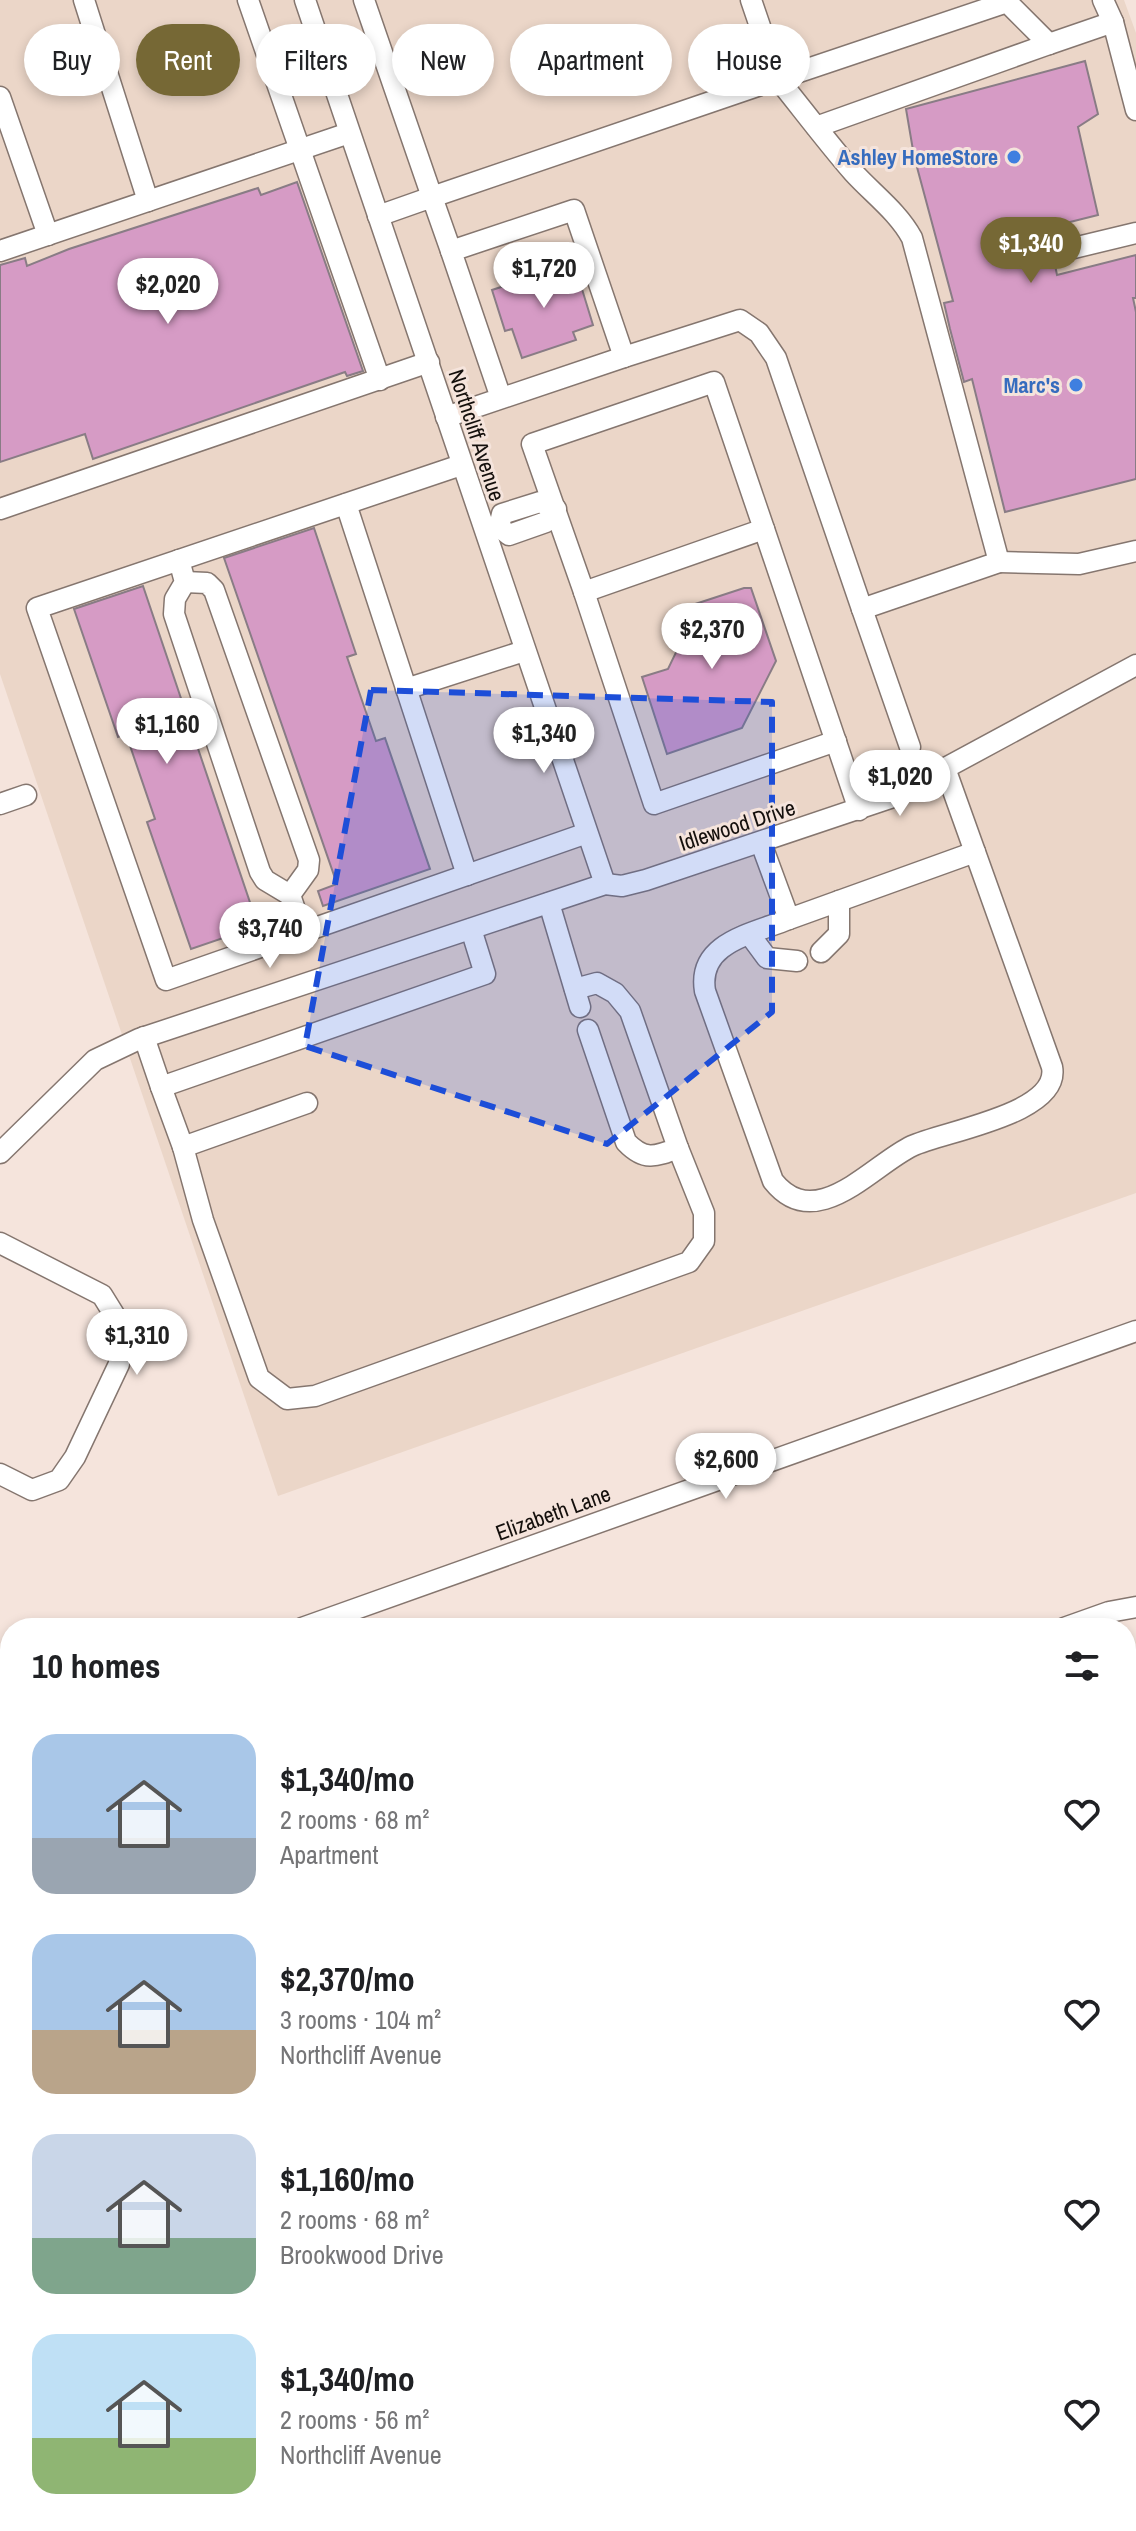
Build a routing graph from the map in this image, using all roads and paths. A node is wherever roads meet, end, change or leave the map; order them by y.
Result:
1 (84, 0) edge
2 (248, 0) edge
3 (305, 0) edge
4 (364, 0) edge
5 (751, 0) edge
6 (1103, 0) edge
7 (1113, 22) junction
8 (759, 24) edge
9 (1049, 44) junction
10 (810, 68) edge
11 (728, 96) edge
12 (791, 96) edge
13 (0, 97) edge
14 (1136, 110) edge
15 (816, 127) junction
16 (349, 133) junction
17 (301, 149) junction
18 (432, 197) junction
19 (148, 201) junction
20 (378, 216) junction
21 (1136, 233) edge
22 (48, 235) junction
23 (0, 251) edge
24 (451, 251) junction
25 (1057, 252) dead end
26 (624, 357) junction
27 (429, 362) junction
28 (380, 380) junction
29 (501, 398) junction
30 (446, 417) junction
31 (461, 465) junction
32 (346, 504) junction
33 (0, 509) edge
34 (556, 509) junction
35 (764, 529) junction
36 (491, 530) junction
37 (1136, 551) edge
38 (179, 560) junction
39 (999, 562) junction
40 (185, 582) junction
41 (584, 592) junction
42 (862, 609) junction
43 (524, 651) junction
44 (1136, 665) edge
45 (406, 689) junction
46 (836, 741) junction
47 (910, 747) dead end
48 (946, 771) junction
49 (26, 795) dead end
50 (0, 804) edge
51 (859, 810) junction
52 (587, 833) junction
53 (761, 843) junction
54 (975, 852) junction
55 (467, 875) junction
56 (605, 884) junction
57 (290, 895) junction
58 (839, 901) junction
59 (549, 903) junction
60 (789, 919) junction
61 (471, 929) junction
62 (303, 933) junction
63 (750, 935) junction
64 (821, 952) dead end
65 (797, 961) dead end
66 (588, 1030) dead end
67 (144, 1037) junction
68 (161, 1087) junction
69 (307, 1103) dead end
70 (183, 1147) junction
71 (678, 1148) junction
72 (0, 1153) edge
73 (0, 1243) edge
74 (1136, 1331) edge
75 (0, 1474) edge
76 (1136, 1607) edge
77 (330, 1618) edge
78 (1092, 1618) edge

1 - 19 street
2 - 17 street
3 - 16 street, Northcliff Avenue
4 - 18 street
5 - 8 street
6 - 7 street
7 - 9 street
7 - 14 street
9 - 10 street
9 - 15 street
11 - 18 street
12 - 15 street
13 - 22 street
15 - 39 street
16 - 17 street
16 - 20 street, Northcliff Avenue
17 - 19 street
17 - 28 street
18 - 20 street
18 - 24 street
19 - 22 street
20 - 27 street, Northcliff Avenue
21 - 25 street
22 - 23 street
24 - 26 street
24 - 29 street
26 - 29 street
26 - 42 street
27 - 28 street
27 - 30 street, Northcliff Avenue
28 - 33 street
29 - 30 street
30 - 31 street, Northcliff Avenue
31 - 32 street
31 - 36 street, Northcliff Avenue
32 - 38 street
32 - 45 street
34 - 35 street
34 - 36 street
34 - 41 street
35 - 41 street
35 - 46 street
36 - 43 street, Northcliff Avenue
37 - 39 street
38 - 40 street
38 - 62 street
39 - 42 street
40 - 57 street
40 - 57 street
41 - 46 street
42 - 47 street
43 - 45 street
43 - 52 street, Northcliff Avenue
44 - 48 street, Idlewood Drive
45 - 55 street
46 - 51 street
48 - 51 street, Idlewood Drive
48 - 54 street
49 - 50 street
51 - 53 street, Idlewood Drive
52 - 55 street
52 - 56 street, Northcliff Avenue
53 - 56 street, Idlewood Drive
53 - 60 street
54 - 58 street
54 - 63 street
55 - 62 street
56 - 59 street, Idlewood Drive
57 - 62 street
58 - 60 street
58 - 64 street
59 - 61 street, Idlewood Drive
59 - 71 street
60 - 63 street
61 - 67 street, Idlewood Drive
61 - 68 street
63 - 65 street
66 - 71 street
67 - 68 street
67 - 72 street, Idlewood Drive
68 - 70 street
69 - 70 street
70 - 71 street
73 - 75 street
74 - 77 street, Elizabeth Lane
76 - 78 street

